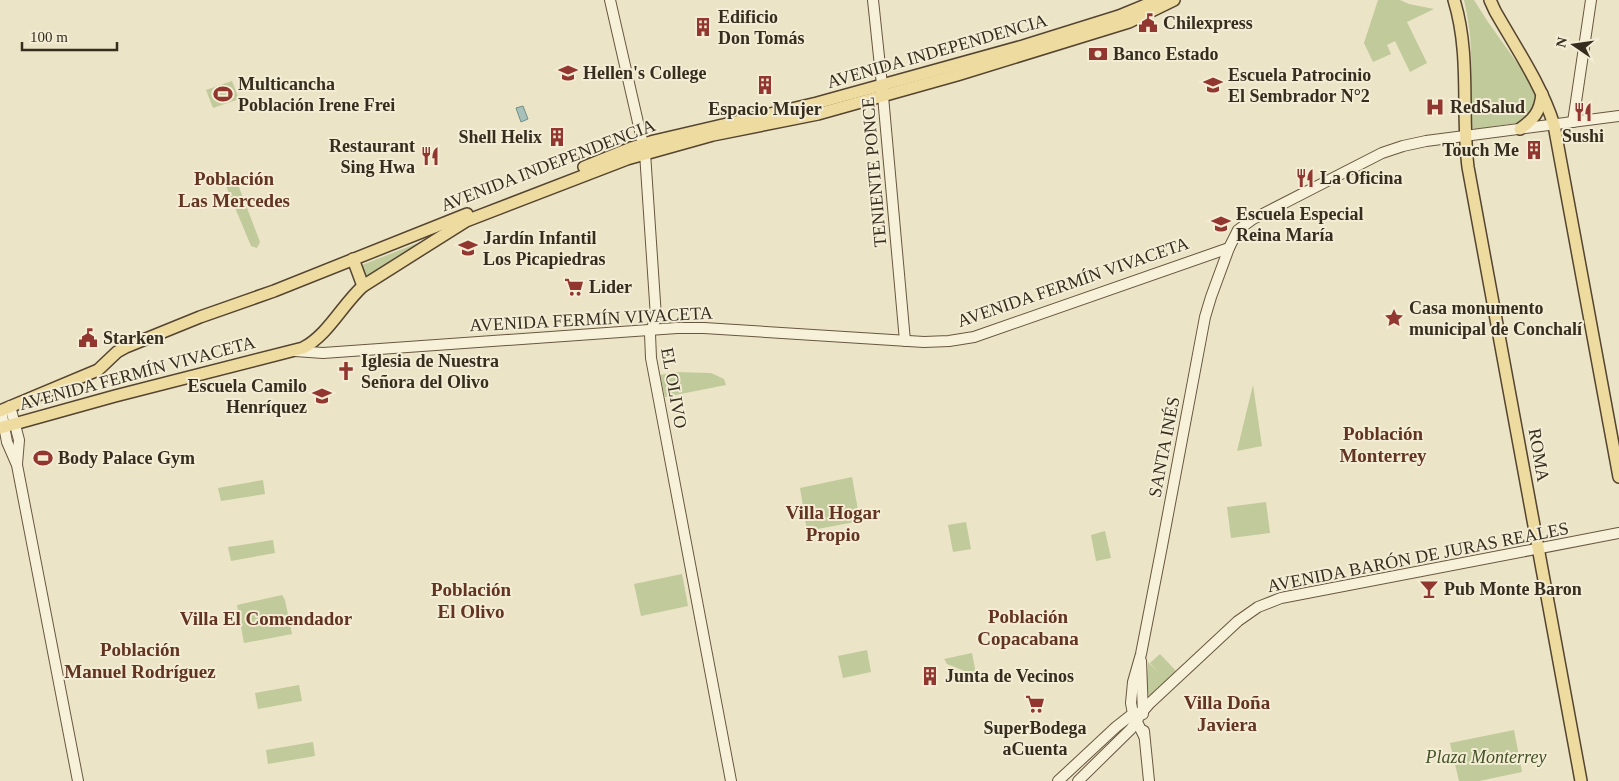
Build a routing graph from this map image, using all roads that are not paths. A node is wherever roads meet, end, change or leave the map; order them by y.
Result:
1 (610, 0) edge
2 (873, 0) edge
3 (1158, 0) edge
4 (1174, 0) edge
5 (1454, 0) edge
6 (1490, 0) edge
7 (1591, 0) edge
8 (883, 91) junction
9 (1542, 94) junction
10 (1619, 116) edge
11 (1573, 122) junction
12 (1554, 125) junction
13 (1520, 129) junction
14 (1465, 136) junction
15 (644, 149) junction
16 (1229, 248) junction
17 (353, 259) junction
18 (363, 286) junction
19 (651, 330) junction
20 (905, 341) junction
21 (290, 352) junction
22 (4, 409) edge
23 (6, 427) edge
24 (1619, 477) edge
25 (1619, 533) edge
26 (1539, 550) junction
27 (1137, 716) junction
28 (78, 781) edge
29 (731, 781) edge
30 (1058, 781) edge
31 (1078, 781) edge
32 (1149, 781) edge
33 (1581, 781) edge

1 - 15 street, EL OLIVO
2 - 8 street, TENIENTE PONCE
3 - 8 main road, AVENIDA INDEPENDENCIA
4 - 8 main road, AVENIDA INDEPENDENCIA
5 - 14 main road, ROMA
6 - 9 main road
7 - 11 street
8 - 15 main road, AVENIDA INDEPENDENCIA
8 - 20 street, TENIENTE PONCE
9 - 12 main road
9 - 13 main road
10 - 11 street
11 - 12 street
12 - 13 street
12 - 24 main road
13 - 14 street
14 - 16 street
14 - 26 main road, ROMA
15 - 17 main road, AVENIDA INDEPENDENCIA
15 - 18 main road, AVENIDA INDEPENDENCIA
15 - 19 street, EL OLIVO
16 - 20 street, AVENIDA FERMÍN VIVACETA
16 - 27 street, SANTA INÉS
17 - 18 main road
17 - 22 main road, AVENIDA INDEPENDENCIA
18 - 21 main road, AVENIDA INDEPENDENCIA
19 - 20 street, AVENIDA FERMÍN VIVACETA
19 - 21 street, AVENIDA FERMÍN VIVACETA
19 - 29 street, EL OLIVO
21 - 23 main road, AVENIDA FERMÍN VIVACETA
22 - 23 street
23 - 28 street
25 - 26 street, AVENIDA BARÓN DE JURAS REALES
26 - 27 street, AVENIDA BARÓN DE JURAS REALES
26 - 33 main road, ROMA
27 - 30 street, AVENIDA BARÓN DE JURAS REALES
27 - 31 street, AVENIDA BARÓN DE JURAS REALES
27 - 32 street, SANTA INÉS

